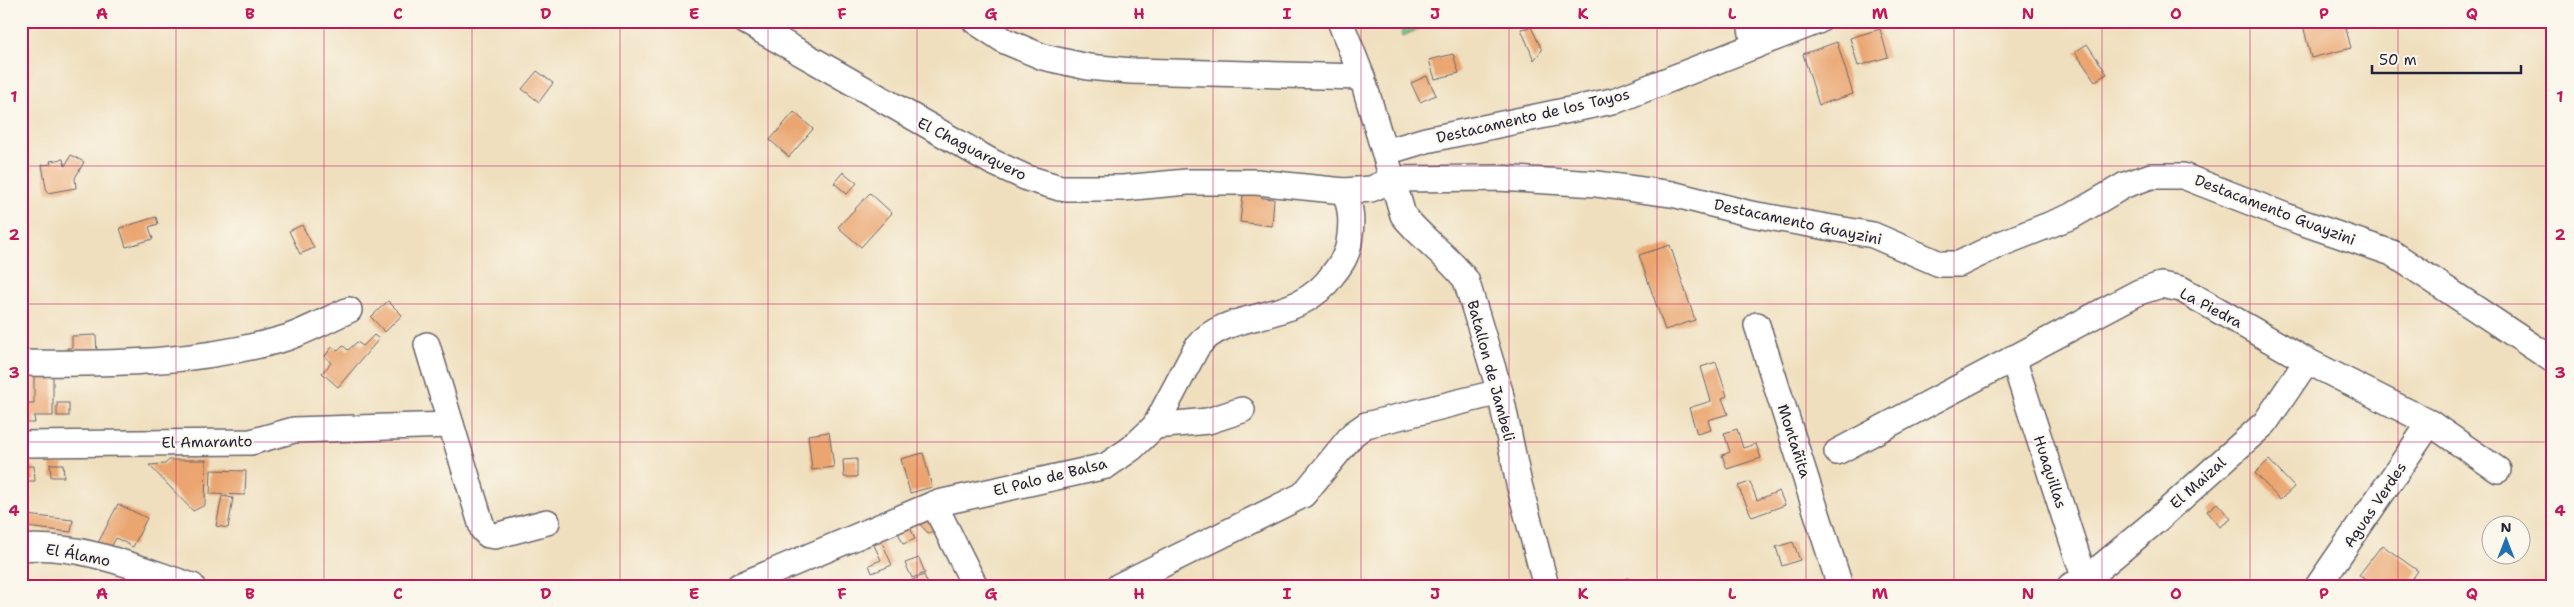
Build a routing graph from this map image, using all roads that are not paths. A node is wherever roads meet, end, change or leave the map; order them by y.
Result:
1 (745, 21) edge
2 (975, 21) edge
3 (1340, 21) edge
4 (1750, 21) edge
5 (1818, 21) edge
6 (1754, 46) junction
7 (1362, 77) junction
8 (1386, 152) junction
9 (1394, 179) junction
10 (1344, 190) junction
11 (349, 310) dead end
12 (1757, 325) dead end
13 (427, 345) dead end
14 (2012, 358) junction
15 (2553, 360) edge
16 (2307, 361) junction
17 (21, 363) edge
18 (1500, 392) junction
19 (1242, 410) dead end
20 (2430, 423) junction
21 (451, 424) junction
22 (1155, 426) junction
23 (21, 444) edge
24 (1837, 452) dead end
25 (2498, 470) dead end
26 (934, 504) junction
27 (547, 522) dead end
28 (21, 548) edge
29 (2081, 584) edge
30 (192, 586) edge
31 (738, 586) edge
32 (975, 586) edge
33 (1119, 586) edge
34 (1546, 586) edge
35 (1840, 586) edge
36 (2318, 586) edge

1 - 10 street, El Chaguarquero
2 - 7 street
3 - 7 street, Batallon de Jambeli
4 - 6 street
5 - 6 street, Destacamento de los Tayos
6 - 8 street, Destacamento de los Tayos
7 - 8 street, Batallon de Jambeli
8 - 9 street, Batallon de Jambeli
9 - 10 street, El Chaguarquero
9 - 15 street, Destacamento Guayzini
9 - 18 street, Batallon de Jambeli
10 - 22 street, El Palo de Balsa
11 - 17 street
12 - 35 street, Montañita
13 - 21 street
14 - 16 street, La Piedra
14 - 24 street, La Piedra
14 - 29 street, Huaquillas
16 - 20 street, La Piedra
16 - 29 street, El Maizal
18 - 33 street
18 - 34 street, Batallon de Jambeli
19 - 22 street
20 - 25 street, La Piedra
20 - 36 street, Aguas Verdes
21 - 23 street, El Amaranto
21 - 27 street
22 - 26 street, El Palo de Balsa
26 - 31 street, El Palo de Balsa
26 - 32 street
28 - 30 street, El Álamo

